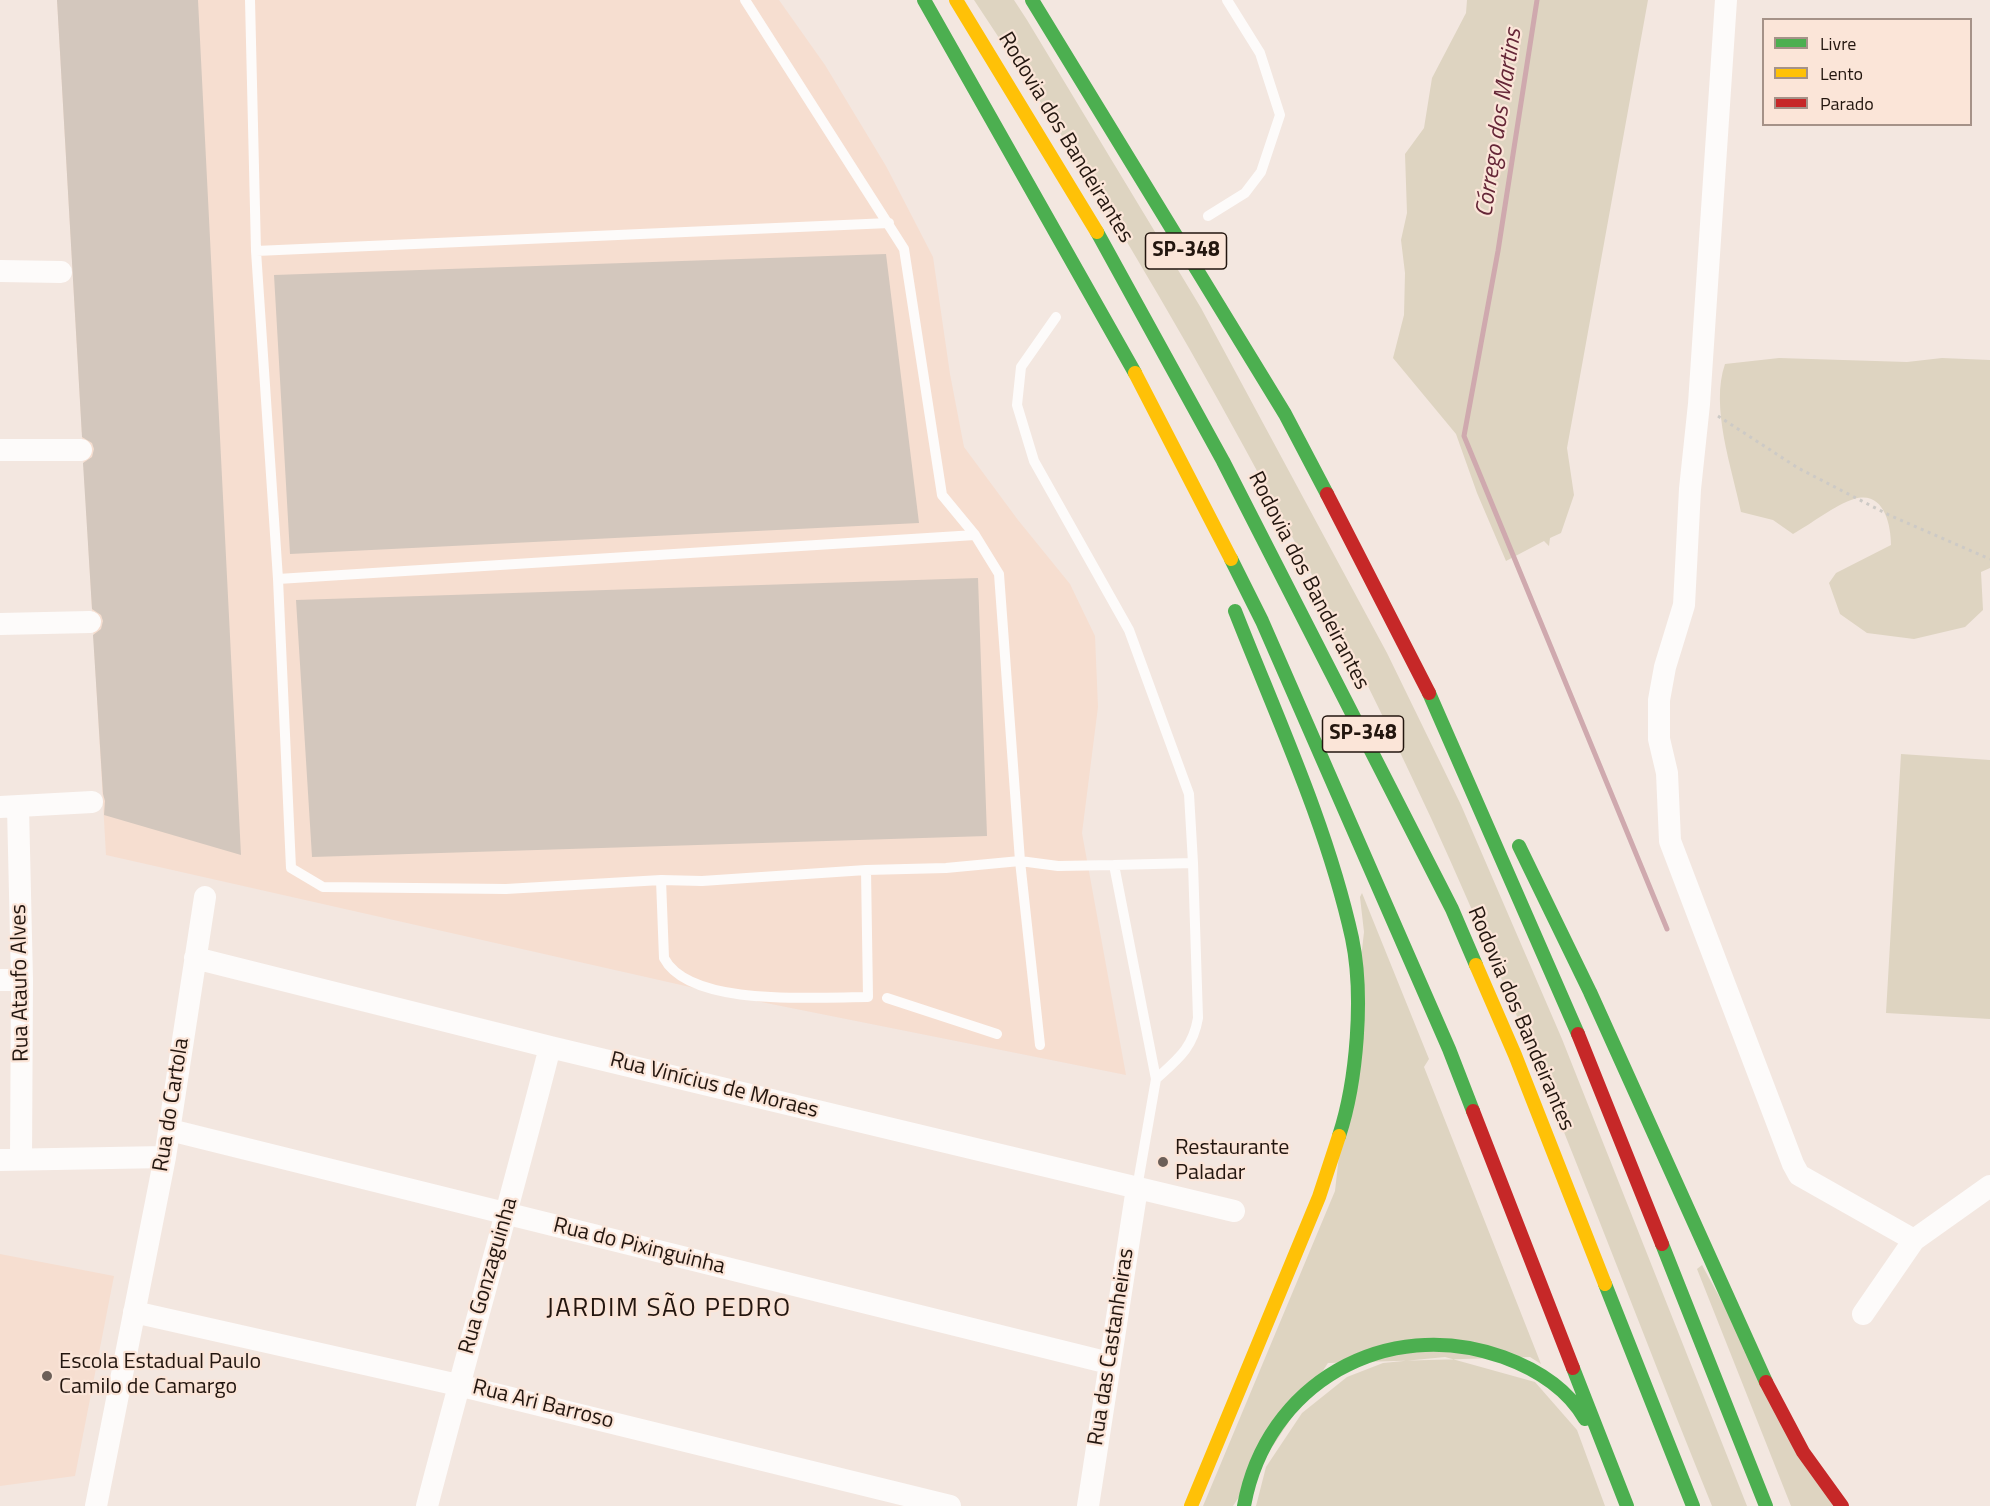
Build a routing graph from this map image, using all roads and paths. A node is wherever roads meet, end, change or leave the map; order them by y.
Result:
1 (250, 0) edge
2 (745, 0) edge
3 (924, 0) edge
4 (956, 0) edge
5 (1032, 0) edge
6 (1227, 0) edge
7 (1726, 0) edge
8 (1208, 216) dead end
9 (889, 223) junction
10 (256, 251) junction
11 (0, 271) edge
12 (61, 272) dead end
13 (1056, 317) dead end
14 (1699, 404) junction
15 (1163, 424) junction
16 (0, 450) edge
17 (81, 450) dead end
18 (975, 536) junction
19 (1215, 558) dead end
20 (1990, 559) edge
21 (278, 579) junction
22 (1232, 603) dead end
23 (90, 622) dead end
24 (0, 624) edge
25 (1421, 674) junction
26 (1488, 792) dead end
27 (92, 802) dead end
28 (9, 807) edge
29 (1511, 832) dead end
30 (1020, 861) junction
31 (1193, 863) junction
32 (1114, 865) junction
33 (866, 870) junction
34 (661, 880) junction
35 (205, 897) dead end
36 (195, 958) junction
37 (11, 980) edge
38 (887, 998) dead end
39 (997, 1034) dead end
40 (1040, 1045) dead end
41 (550, 1047) junction
42 (1156, 1079) junction
43 (170, 1130) junction
44 (165, 1157) junction
45 (11, 1160) edge
46 (1990, 1186) edge
47 (1137, 1188) junction
48 (1234, 1211) dead end
49 (507, 1215) junction
50 (1914, 1240) junction
51 (134, 1312) junction
52 (1863, 1314) dead end
53 (1109, 1363) junction
54 (458, 1385) junction
55 (1620, 1487) junction
56 (96, 1506) edge
57 (427, 1506) edge
58 (950, 1506) edge
59 (1089, 1506) edge
60 (1191, 1506) edge
61 (1244, 1506) edge
62 (1627, 1506) edge
63 (1693, 1506) edge
64 (1766, 1506) edge
65 (1842, 1506) edge

1 - 10 lane
2 - 9 lane
3 - 15 highway
4 - 63 highway, Rodovia dos Bandeirantes / SP-348
5 - 25 highway, Rodovia dos Bandeirantes / SP-348
6 - 8 lane
7 - 14 street
9 - 10 lane
9 - 18 lane
10 - 21 lane
11 - 12 street
13 - 31 lane
14 - 20 path
14 - 50 street
15 - 19 highway
15 - 55 highway
16 - 17 street
18 - 21 lane
18 - 30 lane
21 - 34 lane
22 - 60 highway
23 - 24 street
25 - 26 highway
25 - 64 highway, Rodovia dos Bandeirantes / SP-348
27 - 28 street
28 - 37 street, Rua Ataufo Alves
29 - 65 highway
30 - 32 lane
30 - 33 lane
30 - 40 lane
31 - 32 lane
31 - 42 lane
32 - 42 lane
33 - 34 lane
33 - 34 lane
35 - 36 street, Rua do Cartola
36 - 41 street, Rua Vinícius de Moraes
36 - 43 street, Rua do Cartola
37 - 45 street, Rua Ataufo Alves
38 - 39 lane
41 - 47 street, Rua Vinícius de Moraes
41 - 49 street, Rua Gonzaguinha
42 - 47 lane
43 - 44 street, Rua do Cartola
43 - 49 street, Rua do Pixinguinha
44 - 45 street
44 - 51 street, Rua do Cartola
46 - 50 street
47 - 48 street, Rua Vinícius de Moraes
47 - 53 street, Rua das Castanheiras
49 - 53 street, Rua do Pixinguinha
49 - 54 street, Rua Gonzaguinha
50 - 52 street
51 - 54 street, Rua Ari Barroso
51 - 56 street, Rua do Cartola
53 - 59 street, Rua das Castanheiras
54 - 57 street, Rua Gonzaguinha
54 - 58 street, Rua Ari Barroso
55 - 61 highway
55 - 62 highway

